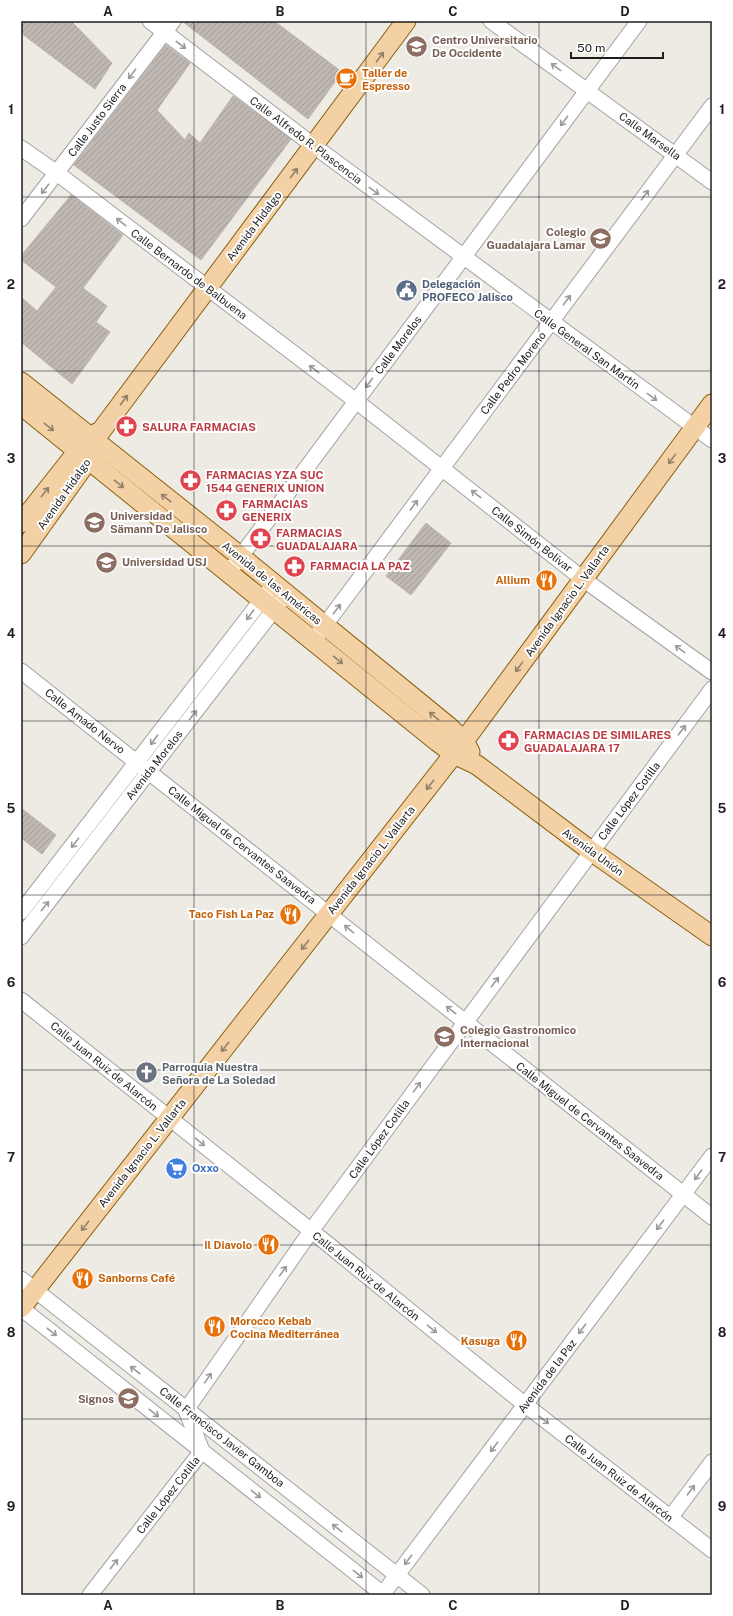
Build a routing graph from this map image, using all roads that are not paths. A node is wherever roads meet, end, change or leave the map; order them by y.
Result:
1 (150, 21) edge
2 (406, 21) edge
3 (491, 21) edge
4 (639, 21) edge
5 (169, 27) edge
6 (588, 90) junction
7 (712, 106) edge
8 (314, 146) junction
9 (21, 148) edge
10 (676, 154) junction
11 (57, 173) junction
12 (712, 182) edge
13 (21, 220) edge
14 (464, 256) junction
15 (207, 289) junction
16 (551, 322) junction
17 (21, 382) edge
18 (356, 401) junction
19 (712, 404) edge
20 (21, 405) edge
21 (695, 428) junction
22 (712, 440) edge
23 (91, 444) junction
24 (442, 468) junction
25 (21, 523) edge
26 (21, 554) edge
27 (240, 556) junction
28 (229, 572) junction
29 (583, 579) junction
30 (280, 589) junction
31 (269, 604) junction
32 (324, 625) junction
33 (313, 640) junction
34 (21, 671) edge
35 (712, 672) edge
36 (712, 689) edge
37 (459, 748) junction
38 (143, 767) junction
39 (592, 852) junction
40 (21, 912) edge
41 (329, 914) junction
42 (712, 936) edge
43 (21, 937) edge
44 (21, 1000) edge
45 (465, 1022) junction
46 (170, 1118) junction
47 (712, 1156) edge
48 (684, 1194) junction
49 (712, 1216) edge
50 (311, 1231) junction
51 (28, 1285) edge
52 (21, 1308) edge
53 (525, 1405) junction
54 (186, 1410) junction
55 (202, 1451) junction
56 (712, 1462) edge
57 (670, 1518) junction
58 (712, 1550) edge
59 (397, 1575) junction
60 (90, 1595) edge
61 (383, 1595) edge
62 (422, 1595) edge

1 - 5 street, Calle Alfredo R. Plascencia
8 -> 2 main road, Avenida Hidalgo
6 -> 3 street, Calle Marsella
4 - 6 street, Calle Morelos
5 -> 8 street, Calle Alfredo R. Plascencia
5 -> 11 street, Calle Justo Sierra
6 - 10 street, Calle Marsella
6 -> 14 street, Calle Morelos
7 - 10 street, Calle Pedro Moreno
8 -> 14 street, Calle Alfredo R. Plascencia
15 -> 8 main road, Avenida Hidalgo
9 - 11 street, Calle Bernardo de Balbuena
10 - 12 street, Calle Marsella
16 -> 10 street, Calle Pedro Moreno
11 -> 13 street, Calle Justo Sierra
15 -> 11 street, Calle Bernardo de Balbuena
14 - 16 street, Calle General San Martín
14 -> 18 street, Calle Morelos
18 -> 15 street, Calle Bernardo de Balbuena
23 -> 15 main road, Avenida Hidalgo
16 -> 21 street, Calle General San Martín
16 - 24 street, Calle Pedro Moreno
17 - 23 main road, Avenida de las Américas
18 - 24 street, Calle Simón Bolívar
18 - 27 street, Calle Morelos
19 - 21 main road, Avenida Ignacio L. Vallarta
20 -> 23 main road, Avenida de las Américas
21 - 22 street, Calle General San Martín
21 -> 29 main road, Avenida Ignacio L. Vallarta
25 -> 23 main road, Avenida Hidalgo
23 - 26 main road, Avenida Hidalgo
27 -> 23 main road, Avenida de las Américas
23 -> 28 main road, Avenida de las Américas
29 -> 24 street, Calle Simón Bolívar
32 -> 24 street, Calle Pedro Moreno
27 - 28 street, Calle Morelos
27 - 30 main road, Avenida de las Américas
28 - 31 main road, Avenida de las Américas
35 -> 29 street, Calle Simón Bolívar
29 -> 37 main road, Avenida Ignacio L. Vallarta
30 - 31 street, Avenida Morelos
30 - 32 main road, Avenida de las Américas
31 - 33 main road, Avenida de las Américas
31 - 38 street, Avenida Morelos
32 - 33 street, Calle Pedro Moreno
37 -> 32 main road, Avenida de las Américas
33 -> 37 main road, Avenida de las Américas
34 - 38 street, Calle Amado Nervo
39 -> 36 street, Calle López Cotilla
37 - 39 main road, Avenida Unión
37 -> 41 main road, Avenida Ignacio L. Vallarta
38 -> 40 street, Avenida Morelos
38 - 41 street, Calle Miguel de Cervantes Saavedra
43 -> 38 street, Avenida Morelos
39 - 42 main road, Avenida Unión
45 -> 39 street, Calle López Cotilla
45 -> 41 street, Calle Miguel de Cervantes Saavedra
41 -> 46 main road, Avenida Ignacio L. Vallarta
44 - 46 street, Calle Juan Ruiz de Alarcón
45 - 48 street, Calle Miguel de Cervantes Saavedra
50 -> 45 street, Calle López Cotilla
46 -> 50 street, Calle Juan Ruiz de Alarcón
46 -> 51 main road, Avenida Ignacio L. Vallarta
47 -> 48 street, Avenida de la Paz
48 - 49 street, Calle Miguel de Cervantes Saavedra
48 -> 53 street, Avenida de la Paz
50 -> 53 street, Calle Juan Ruiz de Alarcón
54 -> 50 street, Calle López Cotilla
51 - 52 main road, Avenida Ignacio L. Vallarta
54 -> 51 street, Calle Francisco Javier Gamboa
52 -> 55 street
53 -> 57 street, Calle Juan Ruiz de Alarcón
53 -> 59 street, Avenida de la Paz
54 - 55 street, Calle López Cotilla
59 -> 54 street, Calle Francisco Javier Gamboa
60 -> 55 street, Calle López Cotilla
55 -> 61 street
57 -> 56 street
57 - 58 street, Calle Juan Ruiz de Alarcón
59 - 61 street, Avenida de la Paz
59 - 62 street, Calle Francisco Javier Gamboa

